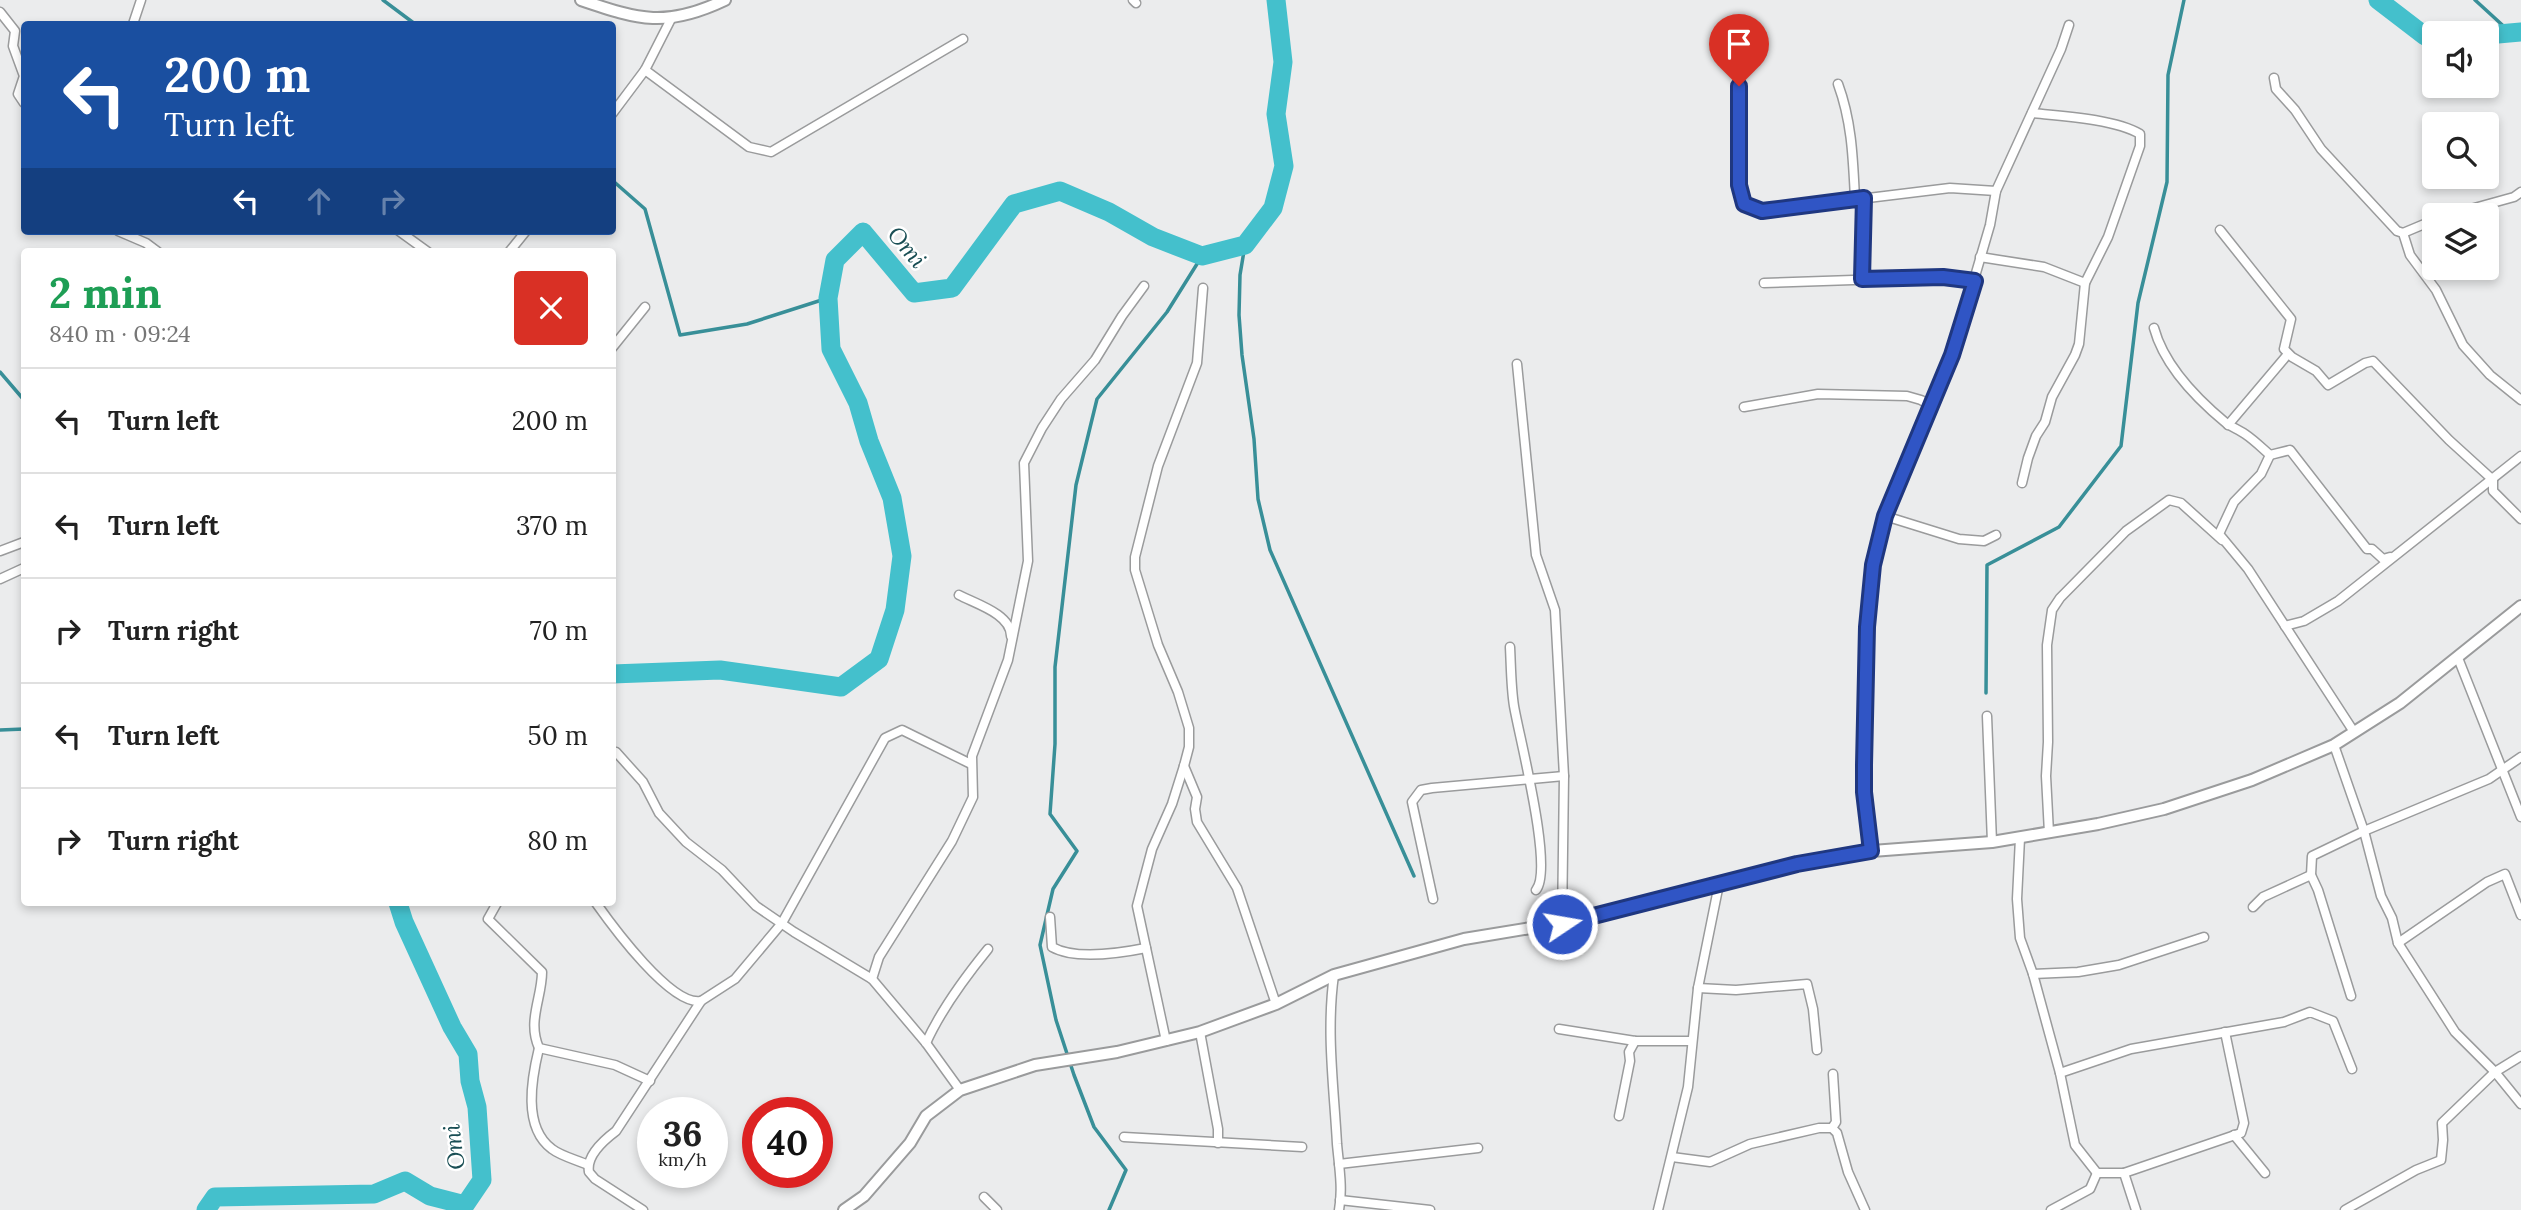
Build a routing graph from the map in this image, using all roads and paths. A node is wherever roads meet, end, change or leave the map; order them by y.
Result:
1 (141, 0) edge
2 (581, 0) edge
3 (725, 0) edge
4 (709, 3) edge
5 (0, 12) edge
6 (671, 19) junction
7 (134, 21) edge
8 (2069, 25) dead end
9 (963, 38) dead end
10 (1739, 62) dead end
11 (21, 68) edge
12 (645, 70) junction
13 (2274, 78) dead end
14 (1838, 85) dead end
15 (616, 109) edge
16 (2032, 113) junction
17 (1996, 191) junction
18 (2521, 192) edge
19 (1859, 198) junction
20 (2492, 203) edge
21 (2422, 225) edge
22 (2220, 230) dead end
23 (2403, 233) junction
24 (127, 235) edge
25 (405, 235) edge
26 (153, 248) edge
27 (422, 248) edge
28 (1979, 257) junction
29 (1862, 279) junction
30 (1975, 281) junction
31 (2085, 283) junction
32 (1764, 284) dead end
33 (1144, 286) dead end
34 (1203, 288) dead end
35 (645, 307) dead end
36 (2154, 328) dead end
37 (616, 343) edge
38 (2288, 354) junction
39 (1517, 364) dead end
40 (2521, 400) edge
41 (1931, 406) junction
42 (1744, 407) dead end
43 (2228, 425) junction
44 (2270, 456) junction
45 (2521, 456) edge
46 (2493, 480) junction
47 (2022, 483) dead end
48 (1885, 516) junction
49 (2521, 519) edge
50 (1996, 535) dead end
51 (21, 543) edge
52 (1, 549) edge
53 (2232, 549) junction
54 (2367, 549) junction
55 (2397, 555) junction
56 (2379, 567) junction
57 (21, 569) edge
58 (0, 579) edge
59 (959, 595) dead end
60 (2521, 606) edge
61 (2304, 621) junction
62 (2286, 626) junction
63 (2293, 640) junction
64 (1012, 642) junction
65 (1510, 647) dead end
66 (2458, 658) junction
67 (1987, 716) dead end
68 (2354, 732) junction
69 (2334, 745) junction
70 (616, 752) dead end
71 (2521, 757) edge
72 (971, 764) junction
73 (1184, 766) junction
74 (2503, 769) junction
75 (1564, 776) junction
76 (1531, 778) junction
77 (2521, 817) edge
78 (2364, 831) junction
79 (2049, 833) junction
80 (2020, 838) junction
81 (1992, 842) junction
82 (1871, 851) junction
83 (2311, 875) junction
84 (1719, 884) junction
85 (1536, 890) dead end
86 (1433, 899) dead end
87 (495, 906) edge
88 (598, 906) edge
89 (2253, 906) dead end
90 (2521, 915) edge
91 (1050, 918) dead end
92 (782, 923) junction
93 (1562, 924) junction
94 (2204, 937) dead end
95 (2398, 943) junction
96 (1146, 948) junction
97 (988, 949) dead end
98 (2033, 974) junction
99 (1334, 975) junction
100 (872, 979) junction
101 (1698, 988) junction
102 (2351, 996) dead end
103 (701, 1001) junction
104 (1276, 1004) junction
105 (1559, 1029) dead end
106 (1200, 1032) junction
107 (2225, 1032) junction
108 (1166, 1041) junction
109 (1635, 1041) junction
110 (1692, 1041) junction
111 (926, 1043) junction
112 (539, 1048) junction
113 (1817, 1050) dead end
114 (2521, 1056) edge
115 (2352, 1069) dead end
116 (2495, 1072) junction
117 (2060, 1073) junction
118 (1833, 1074) dead end
119 (650, 1081) junction
120 (960, 1090) junction
121 (2521, 1104) edge
122 (1619, 1116) dead end
123 (1832, 1128) junction
124 (2234, 1135) junction
125 (1124, 1137) dead end
126 (1218, 1143) junction
127 (1302, 1147) dead end
128 (1478, 1148) dead end
129 (1672, 1157) junction
130 (1339, 1164) junction
131 (588, 1165) junction
132 (2097, 1173) junction
133 (2123, 1173) junction
134 (2265, 1174) dead end
135 (984, 1196) dead end
136 (1339, 1205) edge
137 (643, 1210) edge
138 (844, 1210) edge
139 (997, 1210) edge
140 (1430, 1210) edge
141 (1658, 1210) edge
142 (1865, 1210) edge
143 (2052, 1210) edge
144 (2136, 1210) edge
145 (2345, 1210) edge

1 - 7 street
2 - 6 street
3 - 4 street
4 - 6 street
5 - 11 street
6 - 12 street
8 - 16 street
9 - 12 street
10 - 19 street
12 - 15 street
13 - 23 street
14 - 19 street
16 - 17 street
16 - 31 street
17 - 19 street
17 - 28 street
18 - 20 street
19 - 29 street
21 - 23 street
22 - 38 street
23 - 40 street
24 - 26 street
25 - 27 street
28 - 30 street
28 - 31 street
29 - 30 street
29 - 32 street
30 - 41 street
31 - 47 street
33 - 64 street
34 - 73 street
35 - 37 street
36 - 43 street
38 - 43 street
38 - 46 street
39 - 75 street
41 - 42 street
41 - 48 street
43 - 44 street
44 - 53 street
44 - 54 street
45 - 46 street
46 - 49 street
46 - 55 street
48 - 50 street
48 - 82 street
51 - 52 street
53 - 62 street
53 - 79 street
54 - 55 street
54 - 56 street
55 - 56 street
56 - 61 street
57 - 58 street
59 - 64 street
60 - 66 street
61 - 62 street
61 - 63 street
62 - 63 street
63 - 68 street
64 - 72 street
65 - 76 street
66 - 68 street
66 - 74 street
67 - 81 street
68 - 69 street
69 - 78 street
69 - 79 street
70 - 92 street
71 - 74 street
72 - 92 street
72 - 100 street
73 - 96 street
73 - 104 street
74 - 77 street
74 - 78 street
75 - 76 street
75 - 93 street
76 - 85 street
76 - 86 street
78 - 83 street
78 - 95 street
79 - 80 street
80 - 81 street
80 - 98 street
81 - 82 street
82 - 84 street
83 - 89 street
83 - 102 street
84 - 93 street
84 - 101 street
87 - 112 street
88 - 103 street
90 - 95 street
91 - 96 street
92 - 100 street
92 - 103 street
93 - 99 street
94 - 98 street
95 - 116 street
96 - 108 street
97 - 111 street
98 - 117 street
99 - 104 street
99 - 130 street
100 - 111 street
101 - 110 street
101 - 113 street
103 - 119 street
104 - 106 street
105 - 109 street
106 - 108 street
106 - 126 street
107 - 115 street
107 - 117 street
107 - 124 street
108 - 120 street
109 - 110 street
109 - 122 street
110 - 129 street
111 - 120 street
112 - 119 street
112 - 131 street
114 - 116 street
116 - 121 street
116 - 145 street
117 - 132 street
118 - 123 street
119 - 131 street
120 - 138 street
123 - 129 street
123 - 142 street
124 - 133 street
124 - 134 street
125 - 126 street
126 - 127 street
128 - 130 street
129 - 141 street
130 - 136 street
131 - 137 street
132 - 133 street
132 - 143 street
133 - 144 street
135 - 139 street
136 - 140 street

